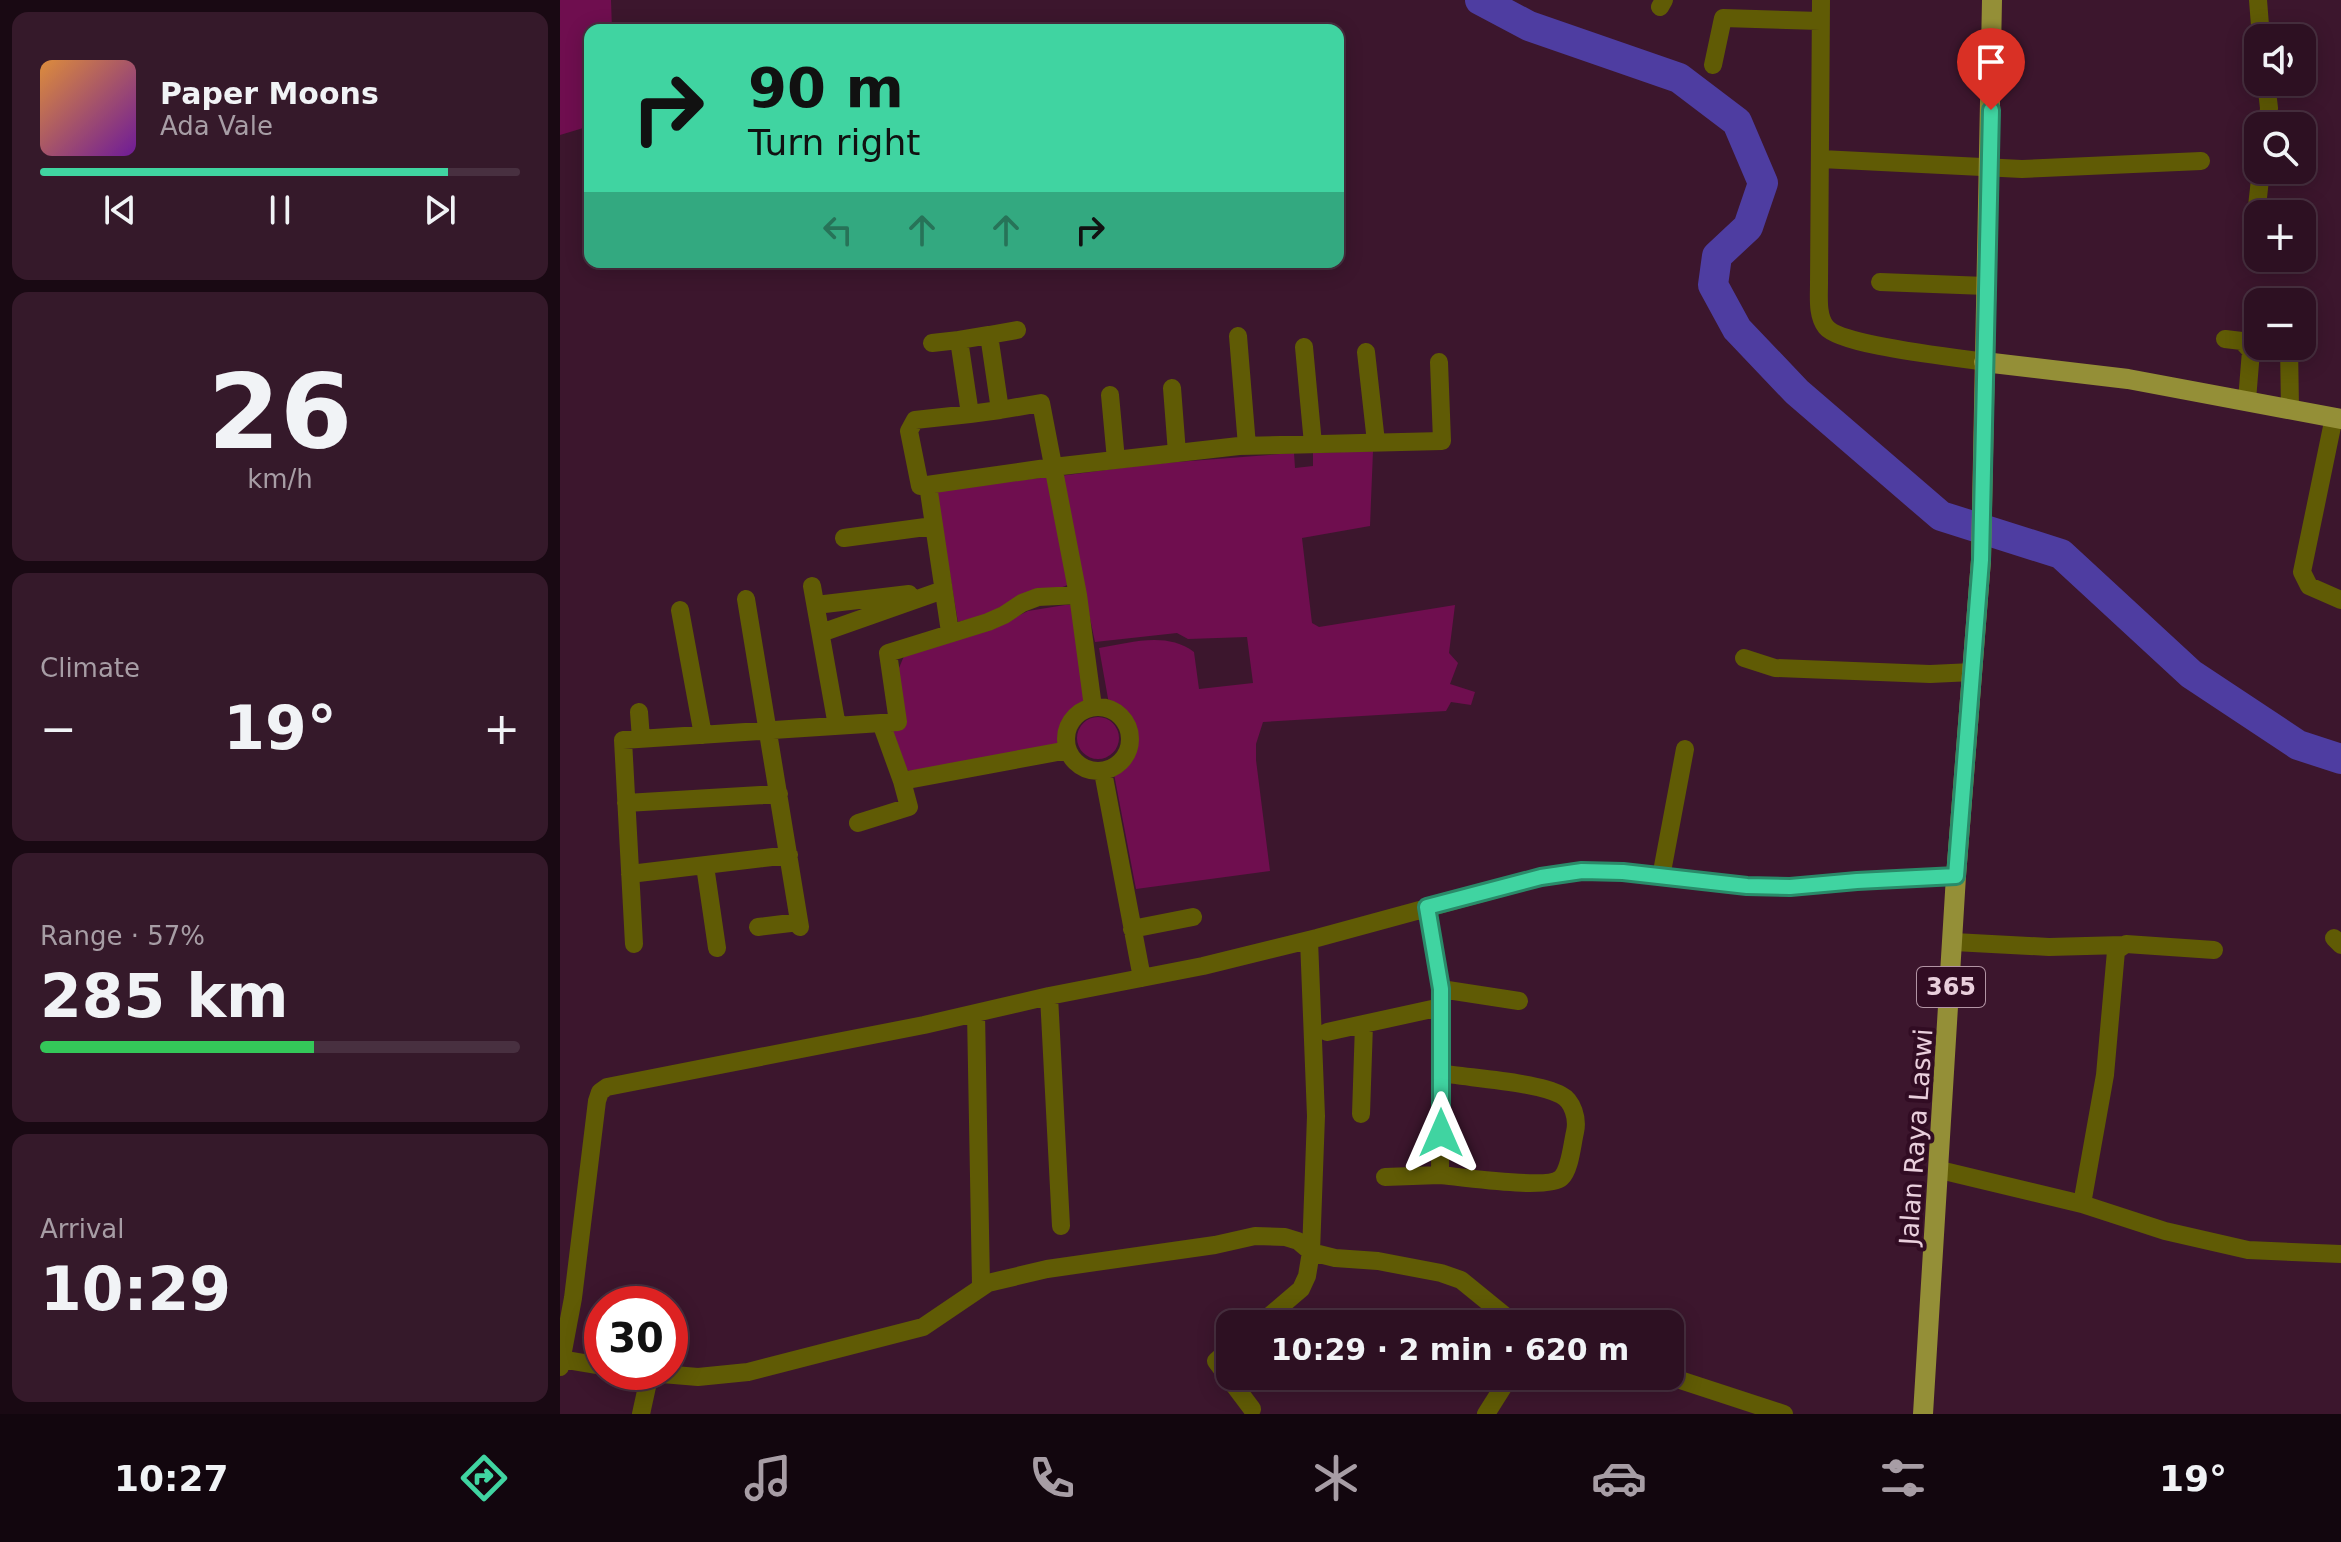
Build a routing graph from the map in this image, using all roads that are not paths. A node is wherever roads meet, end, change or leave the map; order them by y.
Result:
1 (1821, 0) edge
2 (1992, 0) edge
3 (2258, 0) edge
4 (1820, 21) junction
5 (2260, 24) edge
6 (1713, 65) dead end
7 (1821, 159) junction
8 (2201, 161) dead end
9 (1990, 165) junction
10 (1880, 282) dead end
11 (1986, 286) junction
12 (1017, 330) dead end
13 (989, 335) junction
14 (1238, 336) dead end
15 (2225, 339) dead end
16 (959, 340) junction
17 (932, 343) dead end
18 (1304, 347) dead end
19 (1366, 352) dead end
20 (2289, 360) edge
21 (1439, 362) dead end
22 (1984, 362) junction
23 (1172, 388) dead end
24 (1110, 395) dead end
25 (2247, 400) junction
26 (2290, 408) junction
27 (1000, 410) junction
28 (970, 414) junction
29 (2338, 418) edge
30 (1376, 442) junction
31 (1313, 444) junction
32 (1247, 446) junction
33 (1177, 453) junction
34 (1116, 460) junction
35 (1053, 467) junction
36 (928, 485) junction
37 (933, 526) junction
38 (844, 538) dead end
39 (812, 586) dead end
40 (943, 590) junction
41 (1078, 595) junction
42 (746, 599) dead end
43 (2341, 600) edge
44 (816, 605) junction
45 (680, 610) dead end
46 (950, 632) junction
47 (821, 633) junction
48 (1744, 658) dead end
49 (1973, 672) junction
50 (1093, 707) junction
51 (639, 712) dead end
52 (881, 723) junction
53 (837, 726) junction
54 (770, 731) junction
55 (703, 735) junction
56 (641, 739) junction
57 (1685, 749) dead end
58 (1068, 750) junction
59 (1103, 772) junction
60 (902, 781) junction
61 (779, 794) junction
62 (626, 803) junction
63 (858, 823) dead end
64 (789, 855) junction
65 (705, 866) junction
66 (630, 874) junction
67 (1956, 876) junction
68 (1661, 877) junction
69 (1427, 907) junction
70 (1193, 917) dead end
71 (758, 927) dead end
72 (1132, 929) junction
73 (1309, 940) junction
74 (1954, 942) junction
75 (634, 944) dead end
76 (2123, 945) junction
77 (717, 948) dead end
78 (2214, 950) dead end
79 (1142, 978) junction
80 (1049, 996) junction
81 (1441, 998) junction
82 (1519, 1001) dead end
83 (976, 1013) junction
84 (1364, 1024) junction
85 (1327, 1032) dead end
86 (1440, 1073) junction
87 (1361, 1114) dead end
88 (1940, 1170) junction
89 (1440, 1175) junction
90 (1385, 1177) dead end
91 (2082, 1204) junction
92 (1061, 1226) dead end
93 (569, 1245) edge
94 (1311, 1252) junction
95 (2341, 1254) edge
96 (981, 1285) junction
97 (1276, 1310) edge
98 (1498, 1310) edge
99 (561, 1363) edge
100 (584, 1365) edge
101 (688, 1376) edge
102 (1684, 1381) edge
103 (644, 1390) edge
104 (1236, 1390) edge
105 (1501, 1390) edge
106 (1252, 1412) edge
107 (641, 1414) edge
108 (1486, 1414) edge
109 (1784, 1414) edge
110 (1923, 1414) edge

1 - 4 street
2 - 9 main road, Jalan Raya Laswi / 365
3 - 5 street
4 - 6 street
4 - 7 street
7 - 9 street
7 - 22 street
8 - 9 street
9 - 11 main road, Jalan Raya Laswi / 365
10 - 11 street
11 - 22 main road, Jalan Raya Laswi / 365
12 - 13 street
13 - 16 street
13 - 27 street
14 - 32 street
15 - 25 street
16 - 17 street
16 - 28 street
18 - 31 street
19 - 30 street
20 - 26 street
21 - 30 street
22 - 25 main road
22 - 49 main road, Jalan Raya Laswi / 365
23 - 33 street
24 - 34 street
25 - 26 main road
26 - 29 main road
27 - 28 street
27 - 35 street
28 - 36 street
29 - 43 street
30 - 31 street
31 - 32 street
32 - 33 street
33 - 34 street
34 - 35 street
35 - 36 street
35 - 41 street
36 - 37 street
37 - 38 street
37 - 40 street
39 - 44 street
40 - 44 street
40 - 46 street
40 - 47 street
41 - 46 street
41 - 50 street
42 - 54 street
44 - 47 street
45 - 55 street
46 - 52 street
47 - 53 street
48 - 49 street
49 - 67 main road, Jalan Raya Laswi / 365
50 - 58 street
50 - 59 street
51 - 56 street
52 - 53 street
52 - 60 street
53 - 54 street
54 - 55 street
54 - 61 street
55 - 56 street
56 - 62 street
57 - 68 street
58 - 59 street
58 - 60 street
59 - 72 street
60 - 63 street
61 - 62 street
61 - 64 street
62 - 66 street
64 - 65 street
64 - 71 street
65 - 66 street
65 - 77 street
66 - 75 street
67 - 68 street
67 - 74 main road, Jalan Raya Laswi / 365
68 - 69 street
69 - 73 street
69 - 81 street
70 - 72 street
72 - 79 street
73 - 79 street
73 - 94 street
74 - 76 street
74 - 88 main road, Jalan Raya Laswi / 365
76 - 78 street
76 - 91 street
79 - 80 street
80 - 83 street
80 - 92 street
81 - 82 street
81 - 84 street
81 - 86 street
83 - 93 street
83 - 96 street
84 - 85 street
84 - 87 street
86 - 89 street
86 - 89 street
88 - 91 street
88 - 110 main road, Jalan Raya Laswi / 365
89 - 90 street
91 - 95 street
93 - 99 street
94 - 96 street
94 - 97 street
94 - 98 street
96 - 101 street
99 - 100 street
102 - 109 street
103 - 107 street
104 - 106 street
105 - 108 street

